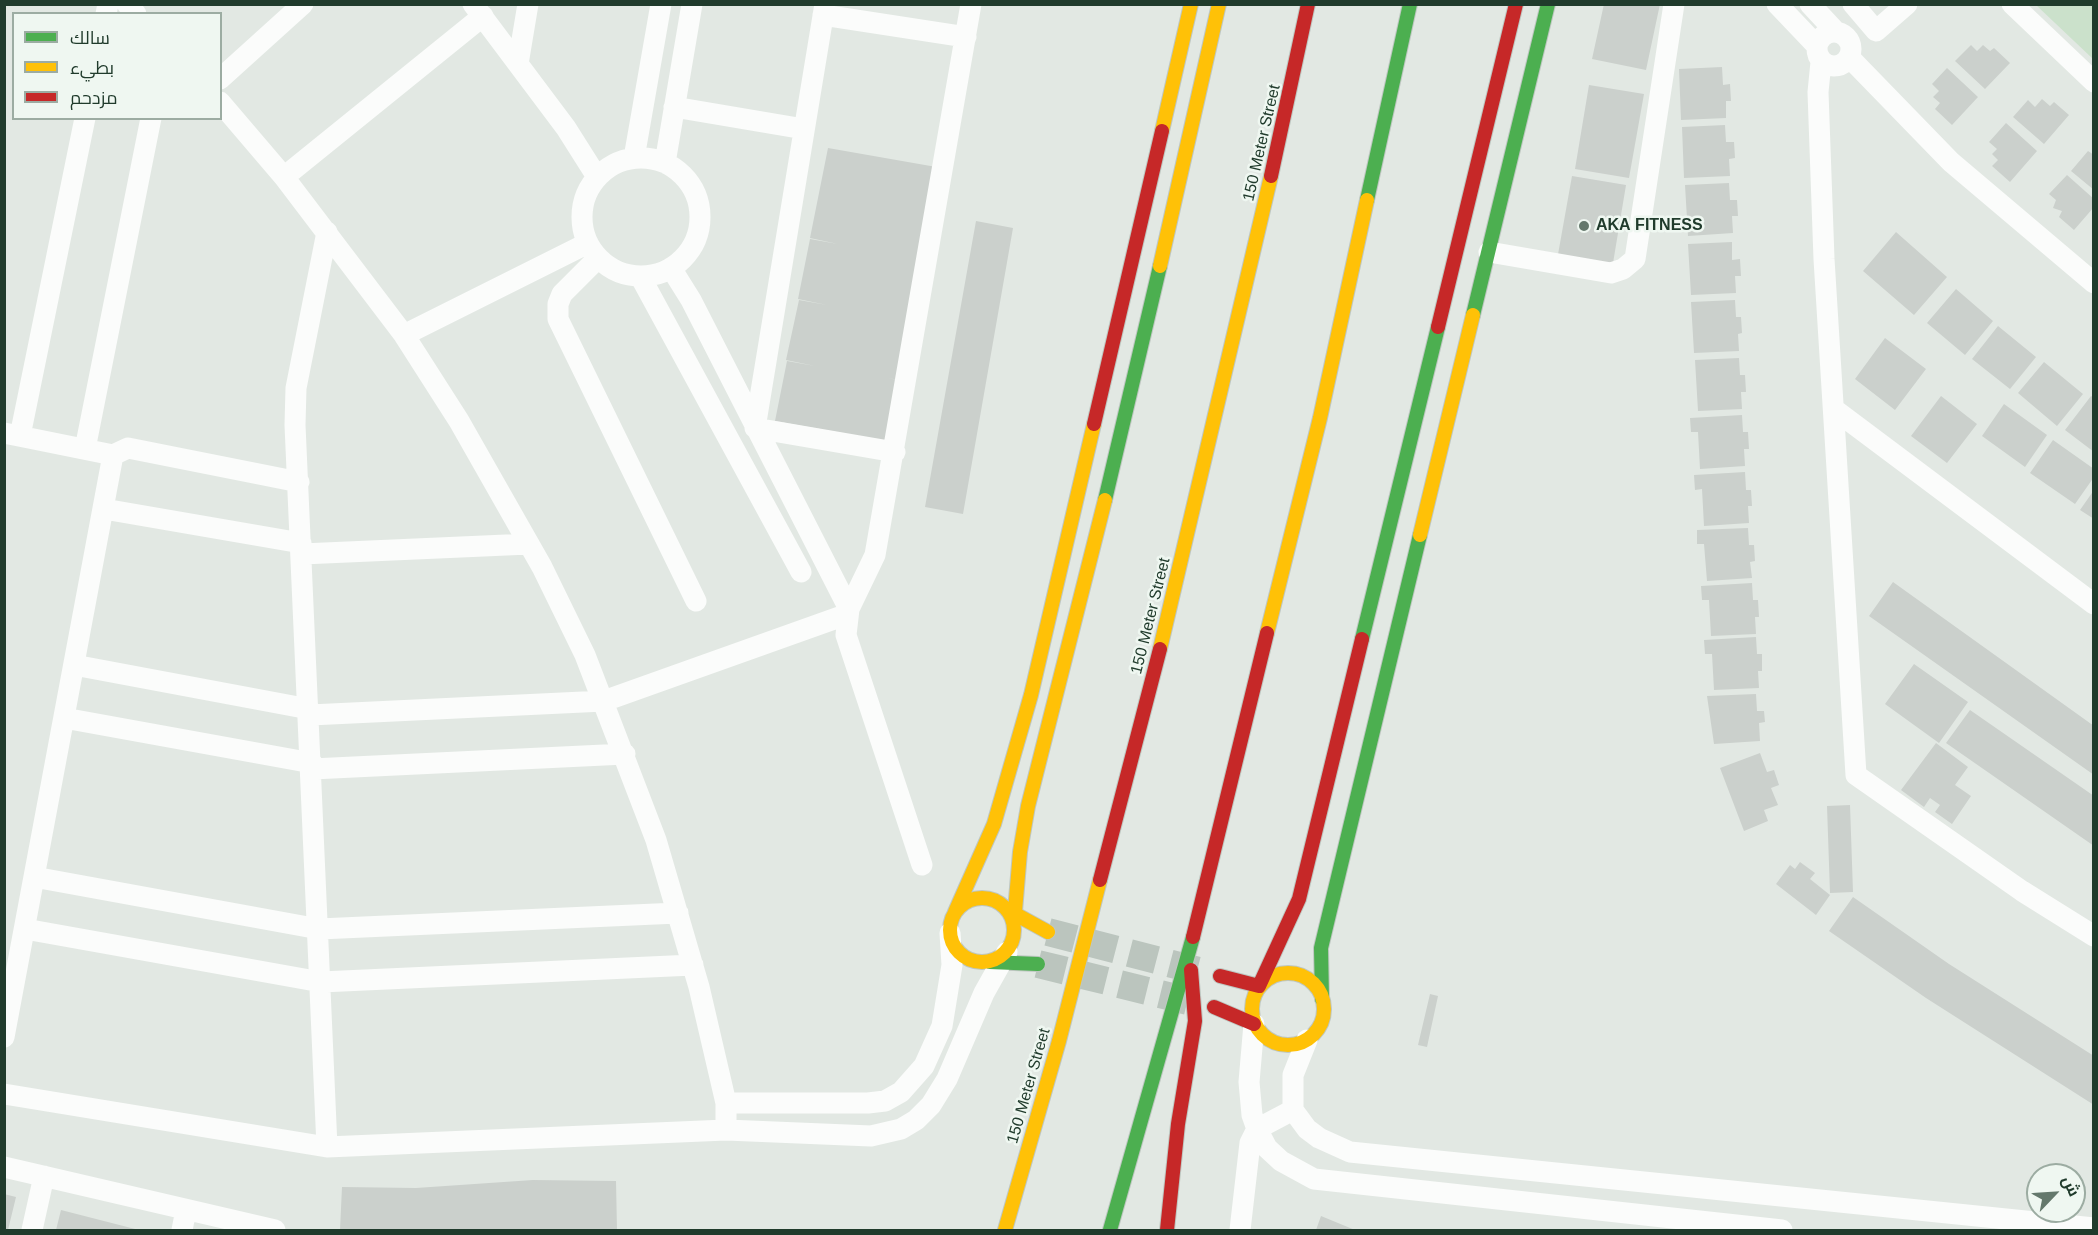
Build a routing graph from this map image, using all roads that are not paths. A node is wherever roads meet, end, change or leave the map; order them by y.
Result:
1 (303, 4) edge
2 (528, 4) edge
3 (661, 4) edge
4 (692, 4) edge
5 (971, 4) edge
6 (1191, 4) edge
7 (1219, 4) edge
8 (1308, 4) edge
9 (1410, 4) edge
10 (1516, 4) edge
11 (1548, 4) edge
12 (1674, 4) edge
13 (1777, 4) edge
14 (1810, 4) edge
15 (1852, 4) edge
16 (1907, 4) edge
17 (2012, 4) edge
18 (478, 10) edge
19 (824, 10) edge
20 (1836, 32) junction
21 (966, 37) junction
22 (1819, 54) junction
23 (1849, 57) junction
24 (518, 64) junction
25 (222, 77) edge
26 (2094, 82) edge
27 (222, 104) edge
28 (674, 107) junction
29 (85, 120) edge
30 (151, 120) edge
31 (804, 129) junction
32 (634, 158) junction
33 (664, 163) junction
34 (284, 177) junction
35 (597, 177) junction
36 (327, 232) junction
37 (593, 250) junction
38 (1489, 252) junction
39 (671, 268) junction
40 (640, 276) junction
41 (2094, 283) edge
42 (404, 335) junction
43 (1835, 410) junction
44 (755, 428) junction
45 (12, 435) edge
46 (85, 450) junction
47 (895, 452) junction
48 (113, 454) junction
49 (299, 482) junction
50 (104, 509) junction
51 (529, 544) junction
52 (302, 548) junction
53 (801, 572) dead end
54 (696, 601) dead end
55 (2094, 604) edge
56 (848, 612) junction
57 (74, 665) junction
58 (604, 701) junction
59 (310, 712) junction
60 (64, 718) junction
61 (625, 754) junction
62 (312, 766) junction
63 (922, 865) dead end
64 (34, 877) junction
65 (955, 912) junction
66 (678, 913) junction
67 (1012, 915) junction
68 (25, 929) junction
69 (319, 929) junction
70 (1048, 932) tunnel mouth
71 (950, 933) junction
72 (2094, 936) edge
73 (1190, 948) junction
74 (1000, 959) junction
75 (1038, 964) tunnel mouth
76 (693, 965) junction
77 (1220, 976) tunnel mouth
78 (321, 982) junction
79 (1258, 986) junction
80 (1322, 999) junction
81 (1214, 1007) dead end
82 (1254, 1024) junction
83 (4, 1037) edge
84 (1307, 1040) junction
85 (4, 1094) edge
86 (726, 1103) junction
87 (1293, 1110) junction
88 (1257, 1129) junction
89 (726, 1130) junction
90 (327, 1147) junction
91 (4, 1167) edge
92 (44, 1176) junction
93 (186, 1210) junction
94 (2087, 1228) edge
95 (32, 1230) edge
96 (182, 1230) edge
97 (275, 1230) edge
98 (1005, 1230) edge
99 (1110, 1230) edge
100 (1167, 1230) edge
101 (1240, 1230) edge
102 (1782, 1230) edge

1 - 25 street
2 - 24 street
3 - 32 street
4 - 28 street
5 - 21 street
6 - 65 main road
7 - 67 main road
8 - 98 main road, 150 Meter Street
9 - 73 main road
10 - 79 main road
11 - 38 main road
12 - 38 street
13 - 22 street
14 - 20 street
15 - 16 street
17 - 26 street
18 - 24 street
18 - 34 street
19 - 21 street
19 - 31 street
20 - 22 street
20 - 23 street
21 - 47 street
22 - 23 street
22 - 43 street
23 - 41 street
24 - 35 street
27 - 34 street
28 - 31 street
28 - 33 street
29 - 45 street
30 - 46 street
31 - 44 street
32 - 33 street
32 - 35 street
33 - 39 street
34 - 36 street
35 - 37 street
36 - 42 street
36 - 49 street
37 - 40 street
37 - 42 street
37 - 54 street
38 - 80 main road
39 - 40 street
39 - 44 street
40 - 53 street
42 - 51 street
43 - 55 street
43 - 72 street
44 - 47 street
44 - 56 street
45 - 46 street
46 - 48 street
47 - 56 street
48 - 49 street
48 - 50 street
49 - 52 street
50 - 52 street
50 - 57 street
51 - 52 street
51 - 58 street
52 - 59 street
56 - 58 street
56 - 63 street
57 - 59 street
57 - 60 street
58 - 59 street
58 - 61 street
59 - 62 street
60 - 62 street
60 - 64 street
61 - 62 street
61 - 66 street
62 - 69 street
64 - 68 street
64 - 69 street
65 - 67 main road
65 - 71 main road
66 - 69 street
66 - 76 street
67 - 70 main road
67 - 74 main road
68 - 78 street
68 - 83 street
69 - 78 street
71 - 74 main road
71 - 86 street
73 - 99 main road
73 - 100 main road
74 - 75 main road
74 - 89 street
76 - 78 street
76 - 86 street
77 - 79 main road
78 - 90 street
79 - 80 main road
79 - 82 main road
80 - 84 main road
81 - 82 main road
82 - 84 main road
82 - 88 street
84 - 87 street
85 - 90 street
86 - 89 street
87 - 88 street
87 - 94 street
88 - 101 street
88 - 102 street
89 - 90 street
91 - 92 street
92 - 93 street
92 - 95 street
93 - 96 street
93 - 97 street

